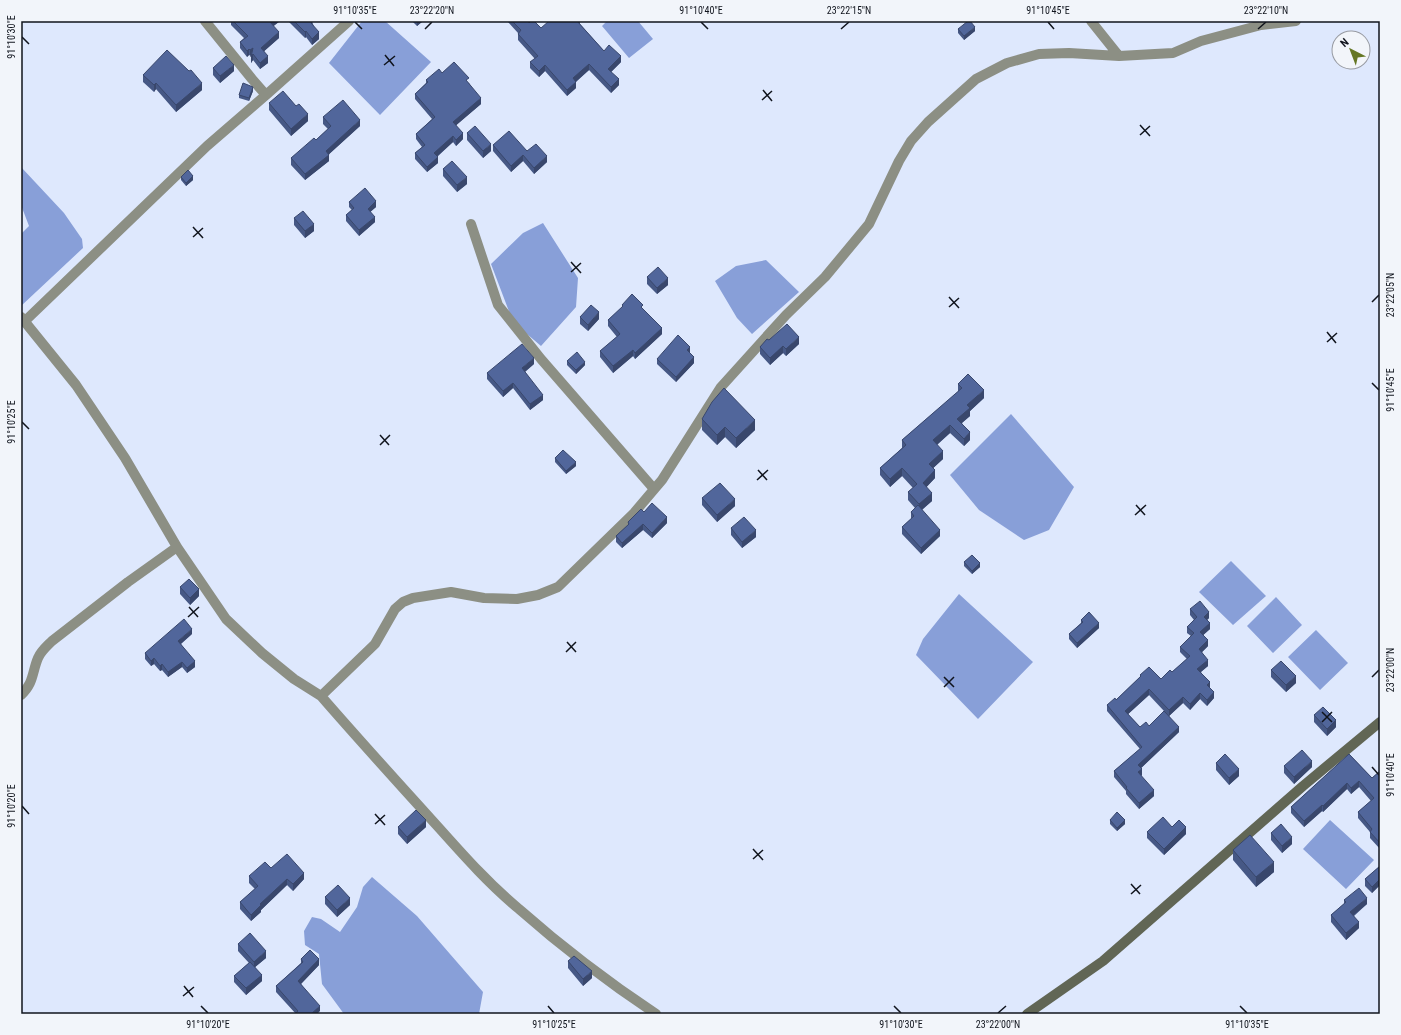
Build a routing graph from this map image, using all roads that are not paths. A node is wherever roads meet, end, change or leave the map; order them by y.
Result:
1 (205, 21) edge
2 (349, 21) edge
3 (1091, 21) edge
4 (1296, 21) edge
5 (1119, 56) junction
6 (266, 95) junction
7 (472, 224) dead end
8 (23, 319) edge
9 (654, 489) junction
10 (176, 547) junction
11 (21, 695) edge
12 (321, 696) junction
13 (1380, 722) edge
14 (656, 1014) edge
15 (1027, 1014) edge

1 - 6 street
2 - 6 street
3 - 5 street
4 - 5 street
5 - 9 street
6 - 8 street
7 - 9 street
8 - 10 street
9 - 12 street
10 - 11 street
10 - 12 street
12 - 14 street
13 - 15 main road

